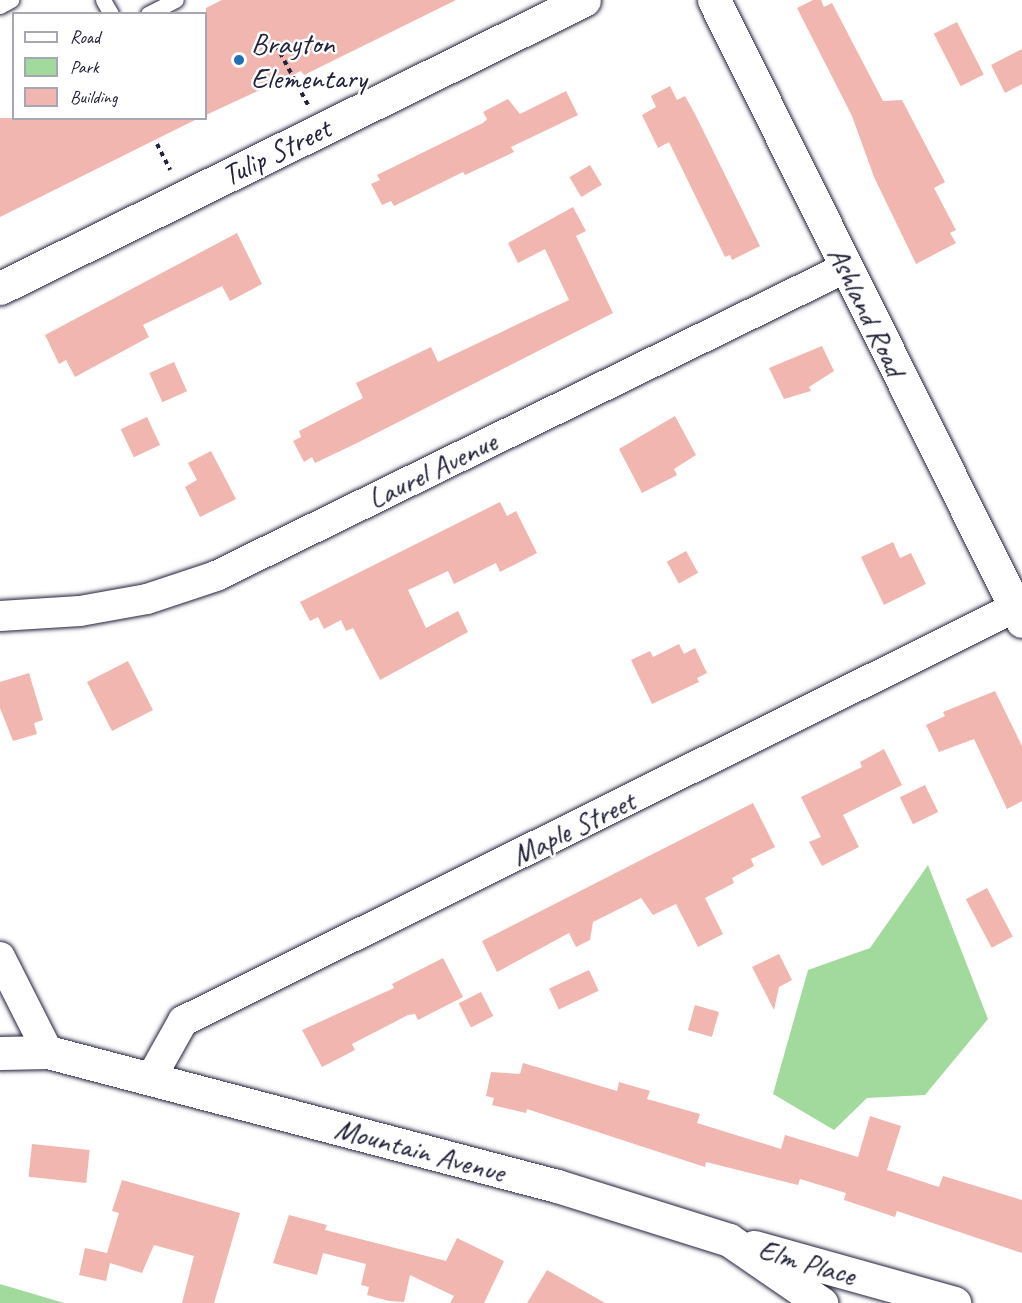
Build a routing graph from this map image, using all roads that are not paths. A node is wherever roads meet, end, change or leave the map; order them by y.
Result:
1 (11, 0) edge
2 (176, 0) edge
3 (584, 0) edge
4 (714, 0) edge
5 (0, 6) edge
6 (152, 12) edge
7 (845, 268) junction
8 (0, 288) edge
9 (1020, 611) edge
10 (0, 616) edge
11 (0, 957) edge
12 (48, 1052) junction
13 (0, 1053) edge
14 (150, 1078) junction
15 (729, 1240) junction
16 (821, 1303) edge
17 (954, 1303) edge

1 - 5 lane
2 - 6 lane
3 - 8 street, Tulip Street
4 - 7 street, Ashland Road
7 - 9 street, Ashland Road
7 - 10 street, Laurel Avenue
9 - 14 street, Maple Street
11 - 12 street
12 - 13 street, Mountain Avenue
12 - 14 street, Mountain Avenue
14 - 15 street, Mountain Avenue
15 - 16 street, Mountain Avenue
15 - 17 street, Elm Place

